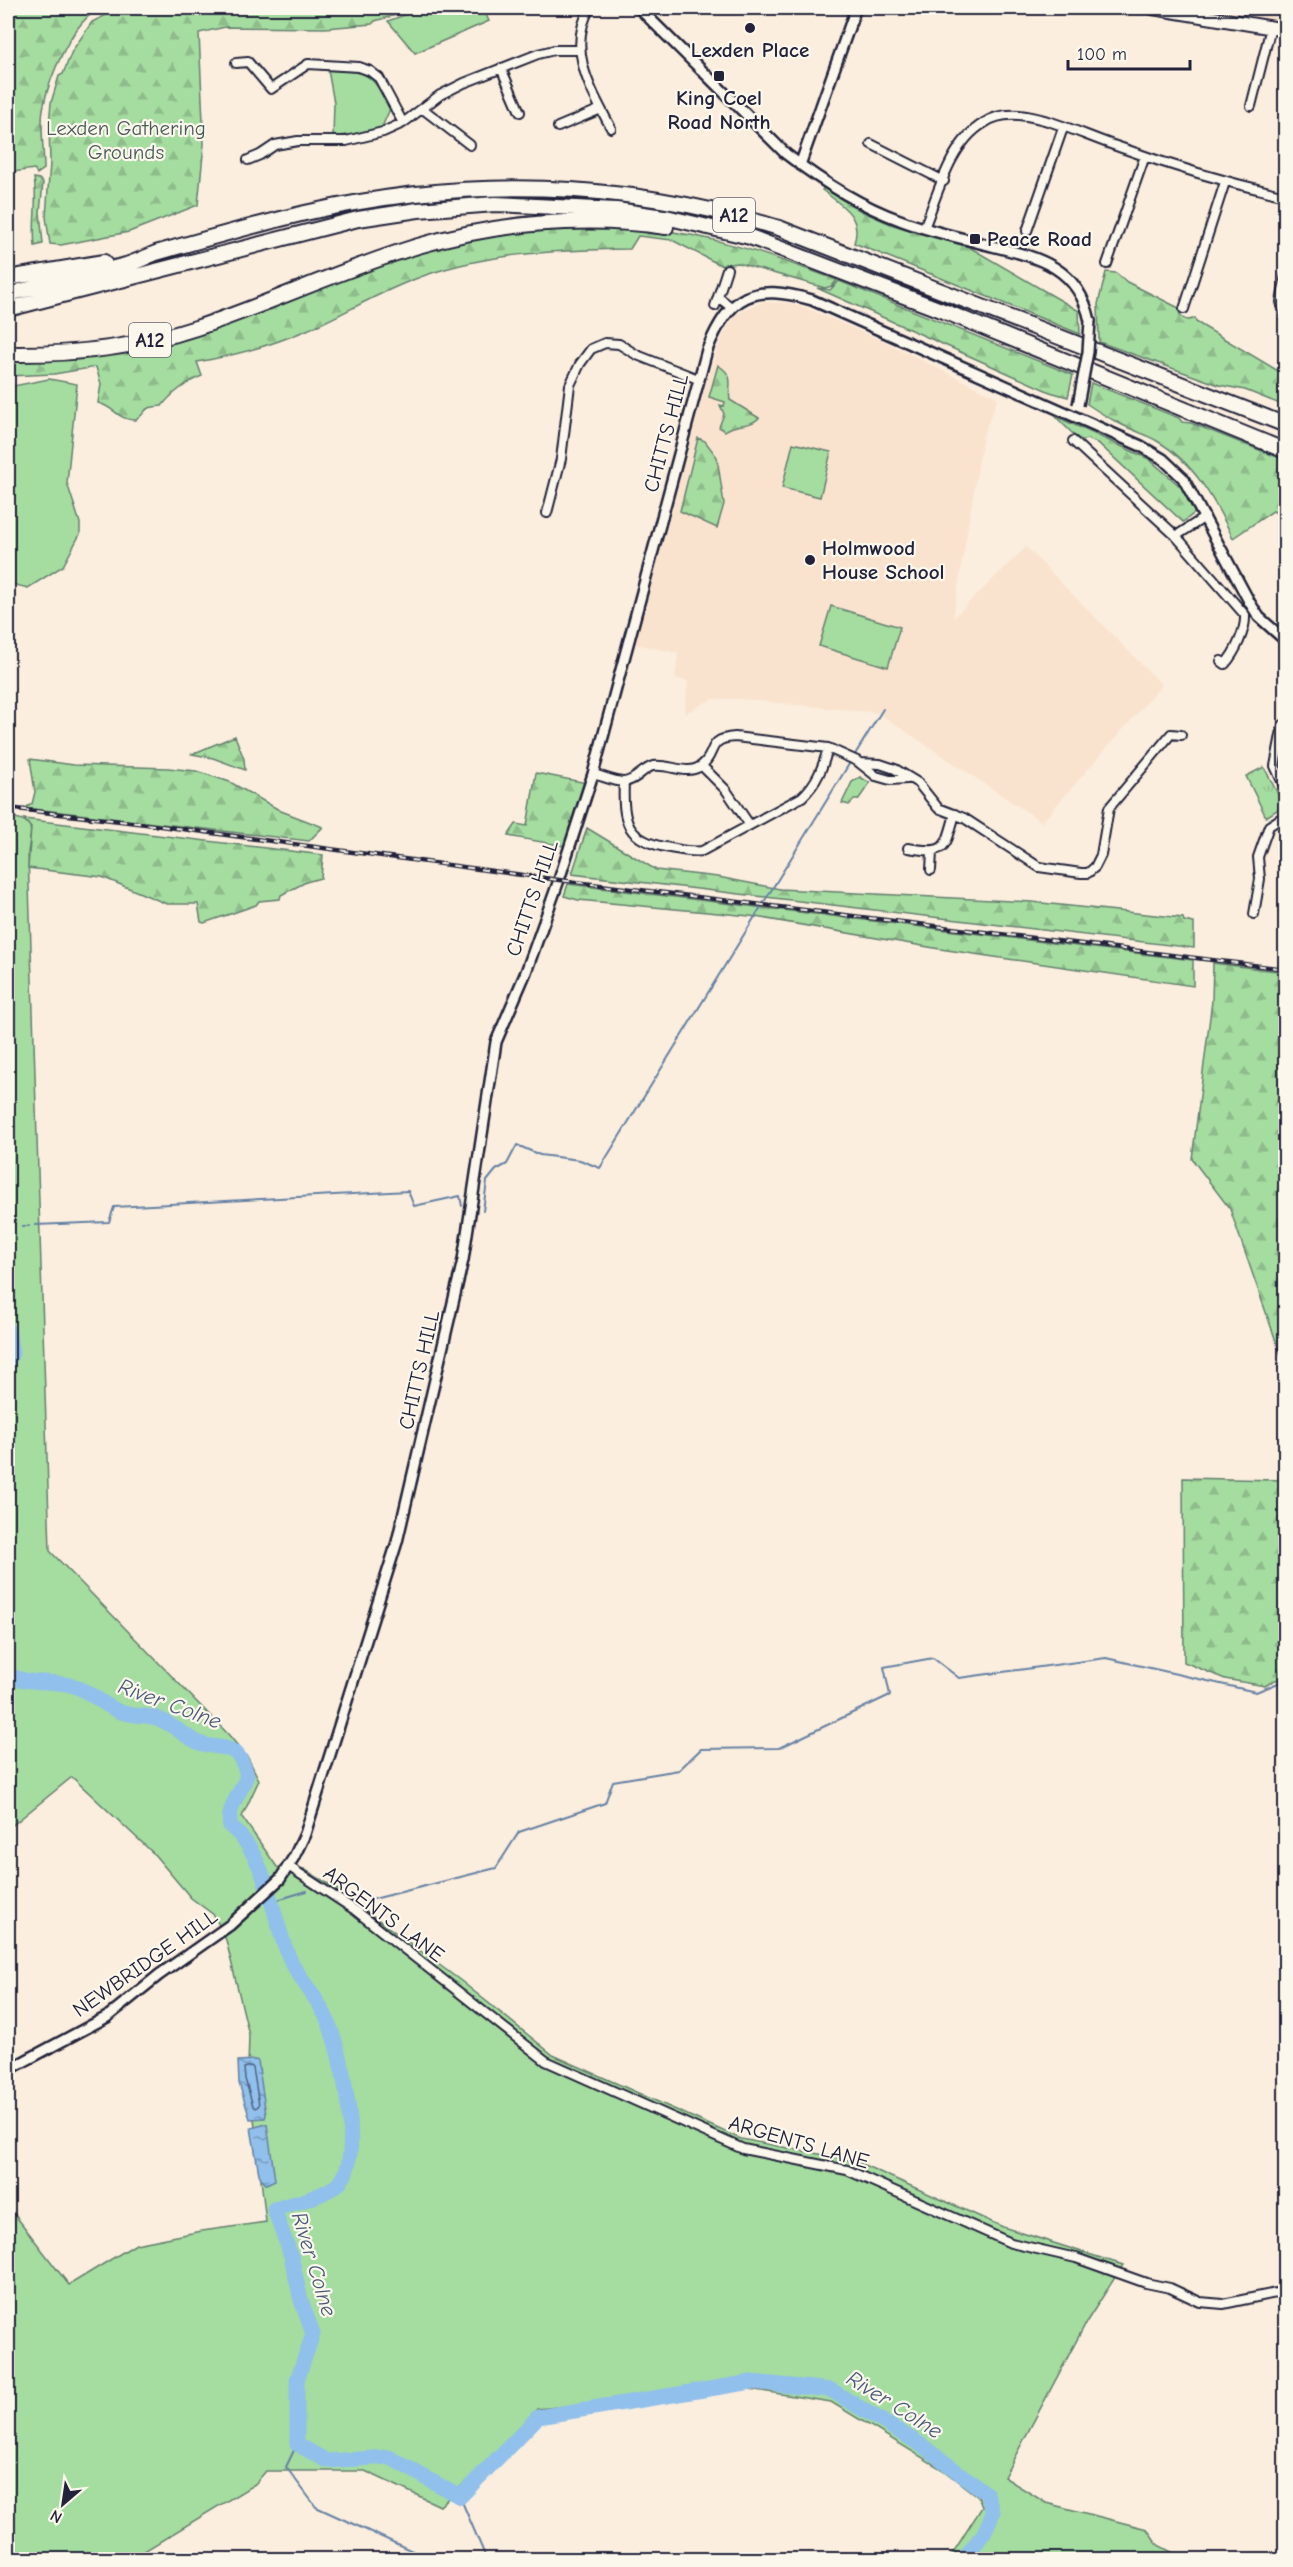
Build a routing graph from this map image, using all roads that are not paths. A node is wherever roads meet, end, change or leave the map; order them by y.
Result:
1 (590, 8) edge
2 (639, 8) edge
3 (856, 8) edge
4 (1153, 8) edge
5 (1271, 27) junction
6 (1286, 30) edge
7 (579, 50) junction
8 (236, 63) dead end
9 (501, 68) junction
10 (1251, 106) dead end
11 (423, 109) junction
12 (601, 109) junction
13 (520, 112) dead end
14 (403, 123) junction
15 (558, 127) dead end
16 (611, 128) dead end
17 (1063, 128) junction
18 (871, 144) dead end
19 (470, 145) dead end
20 (1144, 156) junction
21 (248, 160) dead end
22 (800, 165) junction
23 (944, 181) junction
24 (1225, 182) junction
25 (1286, 196) edge
26 (924, 228) junction
27 (1027, 231) dead end
28 (783, 249) junction
29 (154, 254) junction
30 (1107, 264) dead end
31 (727, 269) dead end
32 (1286, 275) edge
33 (8, 278) edge
34 (8, 294) edge
35 (718, 297) junction
36 (715, 306) dead end
37 (731, 307) junction
38 (8, 309) edge
39 (1184, 309) dead end
40 (1286, 320) edge
41 (8, 354) edge
42 (698, 379) junction
43 (1076, 416) junction
44 (1286, 425) edge
45 (1073, 441) dead end
46 (1286, 451) edge
47 (548, 513) dead end
48 (1205, 517) junction
49 (1176, 536) junction
50 (1286, 641) edge
51 (1221, 662) dead end
52 (1283, 725) dead end
53 (1181, 735) dead end
54 (828, 748) junction
55 (858, 762) junction
56 (702, 766) junction
57 (593, 774) junction
58 (908, 779) junction
59 (624, 782) junction
60 (1286, 790) edge
61 (955, 814) junction
62 (1286, 815) edge
63 (749, 824) junction
64 (908, 848) dead end
65 (932, 852) junction
66 (931, 870) dead end
67 (1254, 914) dead end
68 (288, 1866) junction
69 (8, 2070) edge
70 (1286, 2291) edge

1 - 7 street
2 - 22 street
3 - 22 street
4 - 5 main road
5 - 6 main road
5 - 10 street
7 - 9 street
7 - 12 street
8 - 14 street
9 - 11 street
9 - 13 street
11 - 14 street
11 - 19 street
12 - 15 street
12 - 16 street
14 - 21 street
17 - 20 street
17 - 23 street
17 - 27 street
18 - 23 street
20 - 24 street
20 - 30 street
22 - 26 street
23 - 26 street
24 - 25 street
24 - 39 street
26 - 43 street, bridge
28 - 38 highway, A12
28 - 41 highway, A12
28 - 46 highway, A12
29 - 33 highway, A12
29 - 34 highway, A12
29 - 44 highway, A12
31 - 35 street
32 - 40 street
35 - 36 street
35 - 37 street
37 - 42 street, CHITTS HILL
37 - 43 street
42 - 47 street
42 - 57 street, CHITTS HILL
43 - 48 street
45 - 49 street
48 - 49 street
48 - 50 street
49 - 51 street
52 - 60 street
53 - 61 street
54 - 55 street
54 - 56 street
54 - 63 street
55 - 58 street
55 - 58 street
56 - 59 street
56 - 63 street
57 - 59 street
57 - 68 street, CHITTS HILL
58 - 61 street
59 - 63 street
61 - 65 street
62 - 67 street
64 - 65 street
65 - 66 street
68 - 69 street, NEWBRIDGE HILL
68 - 70 street, ARGENTS LANE

